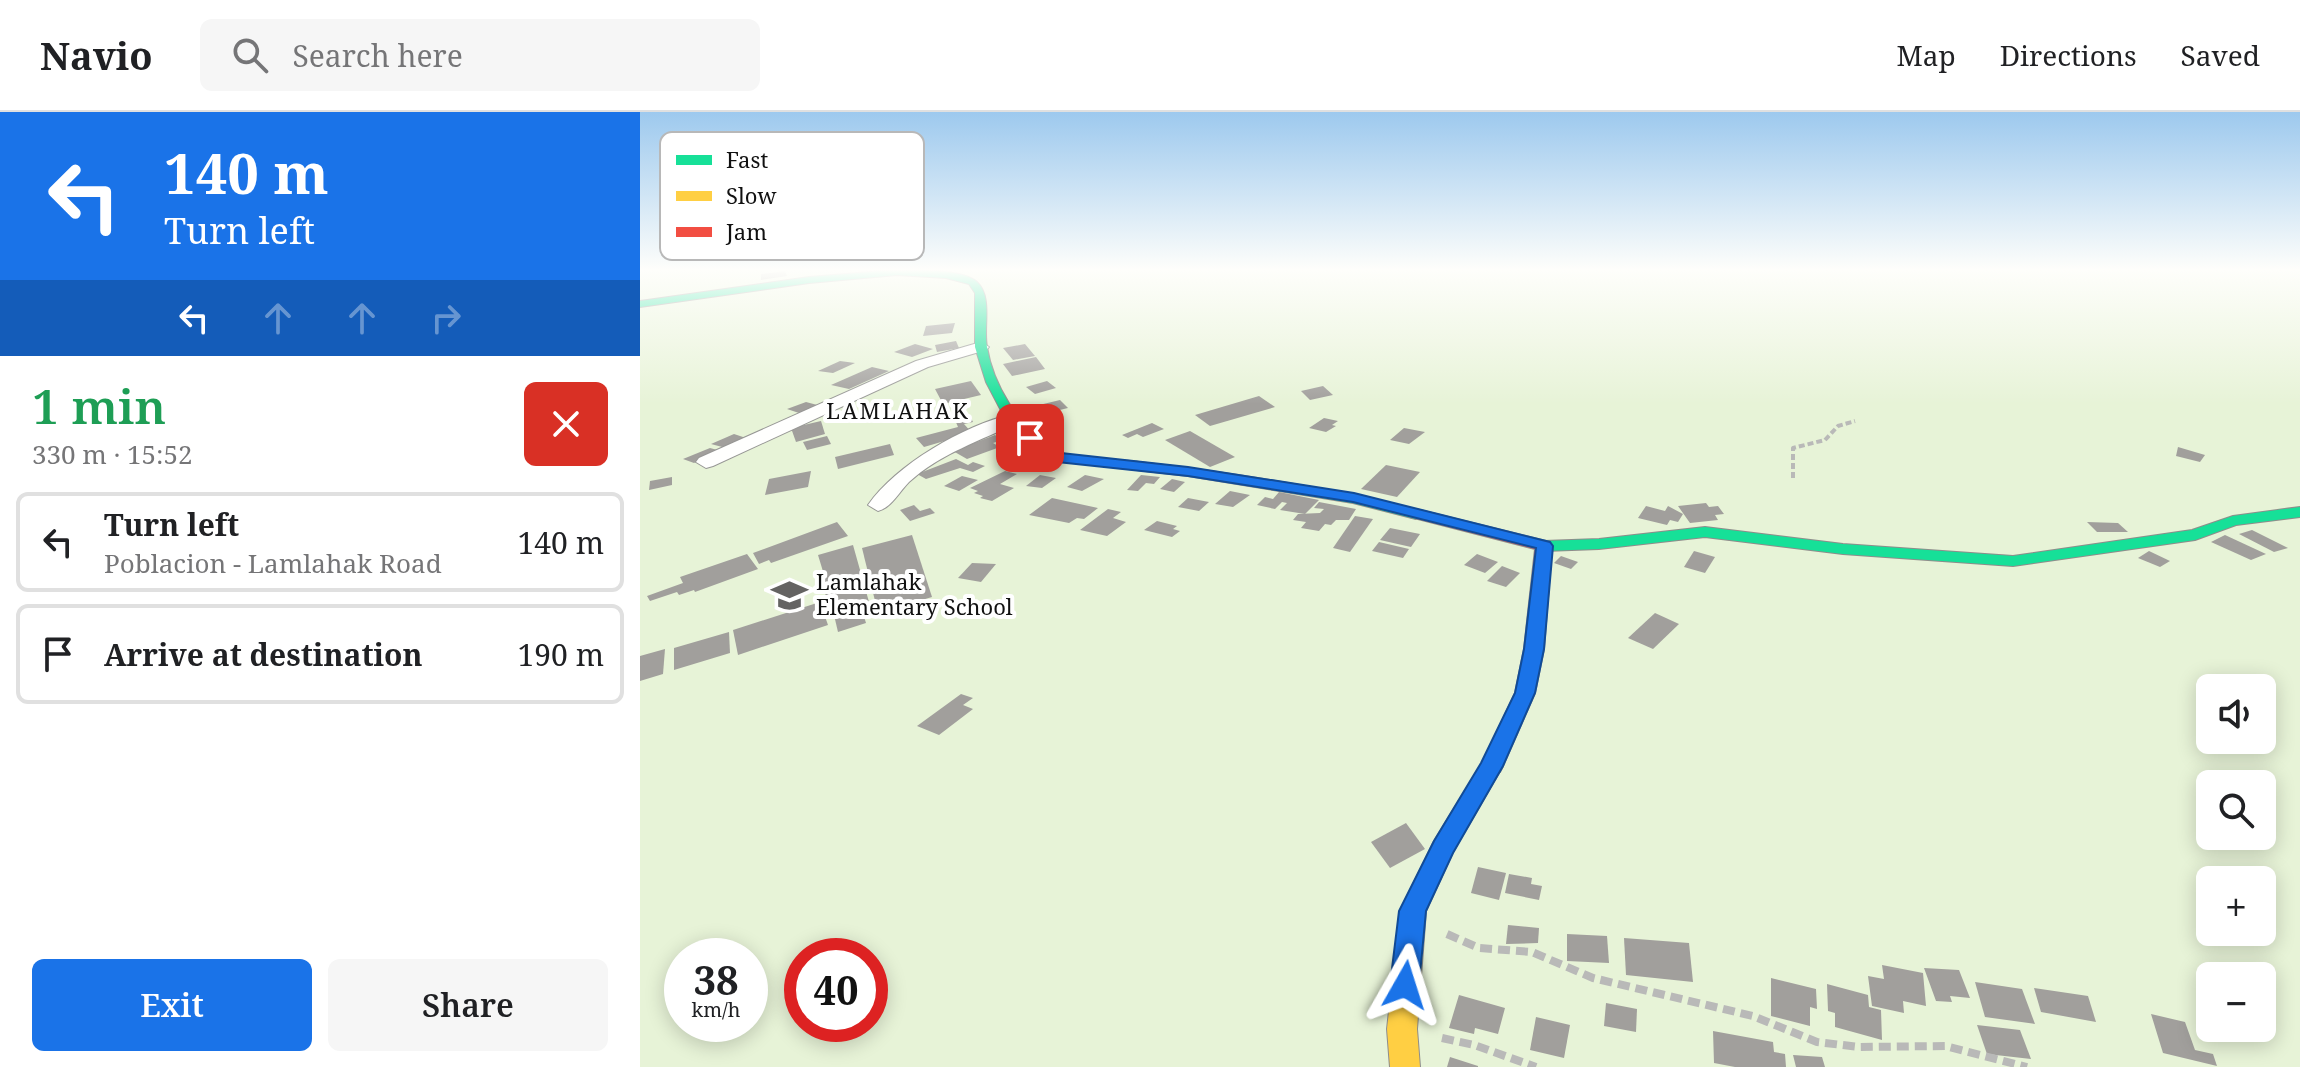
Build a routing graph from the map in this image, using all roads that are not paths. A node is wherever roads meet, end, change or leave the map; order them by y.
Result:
1 (980, 316) edge
2 (981, 347) junction
3 (1012, 419) junction
4 (706, 462) dead end
5 (878, 505) dead end
6 (2300, 512) edge
7 (1544, 546) junction
8 (1405, 1067) edge

1 - 2 street
2 - 3 street
2 - 4 street
3 - 5 street
3 - 7 street
6 - 7 street
7 - 8 street

